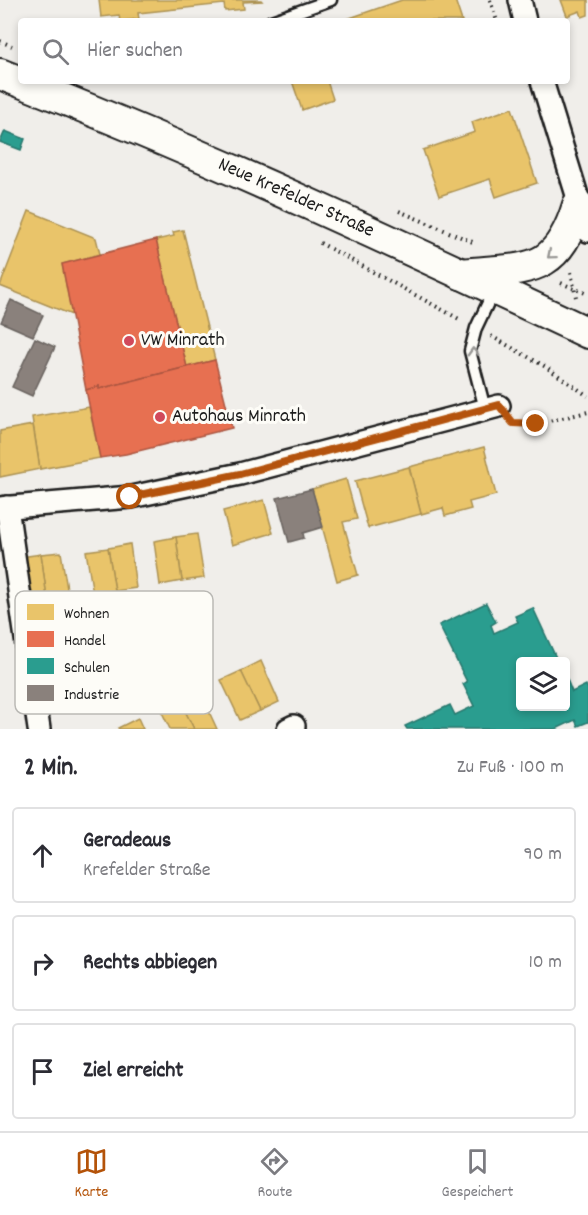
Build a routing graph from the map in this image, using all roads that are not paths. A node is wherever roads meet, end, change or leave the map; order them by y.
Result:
1 (331, 0) edge
2 (520, 0) edge
3 (280, 18) edge
4 (524, 18) edge
5 (0, 74) edge
6 (18, 81) edge
7 (25, 84) edge
8 (543, 84) edge
9 (583, 218) edge
10 (461, 274) junction
11 (494, 290) junction
12 (588, 333) edge
13 (492, 407) joint
14 (3, 507) edge
15 (17, 591) edge
16 (37, 714) edge
17 (39, 729) edge

1 - 3 lane
2 - 4 street
5 - 6 main road, Neue Krefelder Straße
7 - 10 main road, Neue Krefelder Straße
8 - 9 street
9 -> 10 main road
10 - 11 main road, Neue Krefelder Straße
11 - 12 main road, Neue Krefelder Straße
13 -> 11 lane
13 - 14 street
14 - 15 street
16 - 17 street

